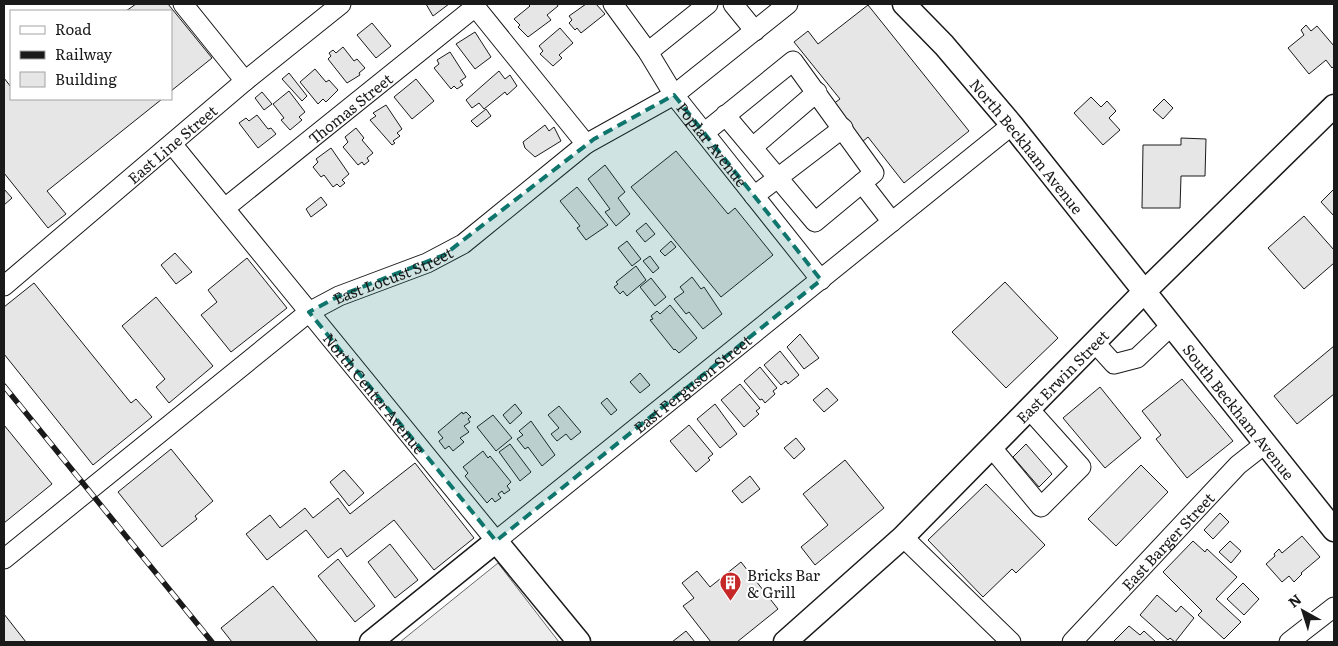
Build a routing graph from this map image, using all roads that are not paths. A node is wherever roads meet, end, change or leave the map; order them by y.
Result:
1 (183, 4) edge
2 (341, 4) edge
3 (613, 4) edge
4 (708, 4) edge
5 (733, 4) edge
6 (788, 4) edge
7 (904, 4) edge
8 (474, 5) edge
9 (755, 31) junction
10 (648, 52) junction
11 (245, 81) junction
12 (817, 92) junction
13 (674, 95) junction
14 (1334, 106) edge
15 (726, 115) junction
16 (1012, 125) junction
17 (843, 128) junction
18 (704, 133) junction
19 (172, 144) junction
20 (586, 144) junction
21 (752, 148) junction
22 (778, 178) junction
23 (862, 183) junction
24 (754, 196) junction
25 (225, 208) junction
26 (892, 222) junction
27 (821, 280) junction
28 (4, 286) edge
29 (1145, 292) junction
30 (309, 312) junction
31 (1172, 324) junction
32 (1095, 343) junction
33 (1029, 409) junction
34 (1266, 443) junction
35 (992, 448) junction
36 (1334, 530) edge
37 (903, 538) junction
38 (496, 541) junction
39 (4, 559) edge
40 (1334, 607) edge
41 (371, 642) edge
42 (579, 642) edge
43 (785, 642) edge
44 (1011, 642) edge
45 (1072, 642) edge
46 (1289, 642) edge

1 - 11 street
2 - 11 street, East Line Street
3 - 10 street, Poplar Avenue
4 - 10 street
5 - 9 street
6 - 9 street, East Locust Street
7 - 16 main road, North Beckham Avenue
8 - 20 street
8 - 25 street, Thomas Street
9 - 13 street, East Locust Street
10 - 13 street, Poplar Avenue
11 - 19 street, East Line Street
12 - 15 street
12 - 17 street
12 - 21 street
13 - 18 street, Poplar Avenue
13 - 20 street, East Locust Street
14 - 29 main road, East Erwin Street
15 - 18 street
15 - 21 street
16 - 26 street, East Ferguson Street
16 - 29 main road, North Beckham Avenue
17 - 22 street
17 - 23 street
18 - 24 street, Poplar Avenue
19 - 25 street, North Center Avenue
19 - 28 street, East Line Street
20 - 30 street, East Locust Street
21 - 22 street
22 - 23 street
22 - 24 street
23 - 26 street
24 - 27 street, Poplar Avenue
25 - 30 street, North Center Avenue
26 - 27 street, East Ferguson Street
27 - 38 street, East Ferguson Street
29 - 31 main road, South Beckham Avenue
29 - 32 main road, East Erwin Street
30 - 38 street, North Center Avenue
30 - 39 street, East Locust Street
31 - 32 street
31 - 34 main road, South Beckham Avenue
32 - 33 main road, East Erwin Street
33 - 35 main road, East Erwin Street
33 - 35 street
34 - 36 main road, South Beckham Avenue
34 - 45 street, East Barger Street
35 - 37 main road, East Erwin Street
37 - 43 main road, East Erwin Street
37 - 44 street
38 - 41 main road, East Ferguson Street
38 - 42 main road, North Center Avenue
40 - 46 street

